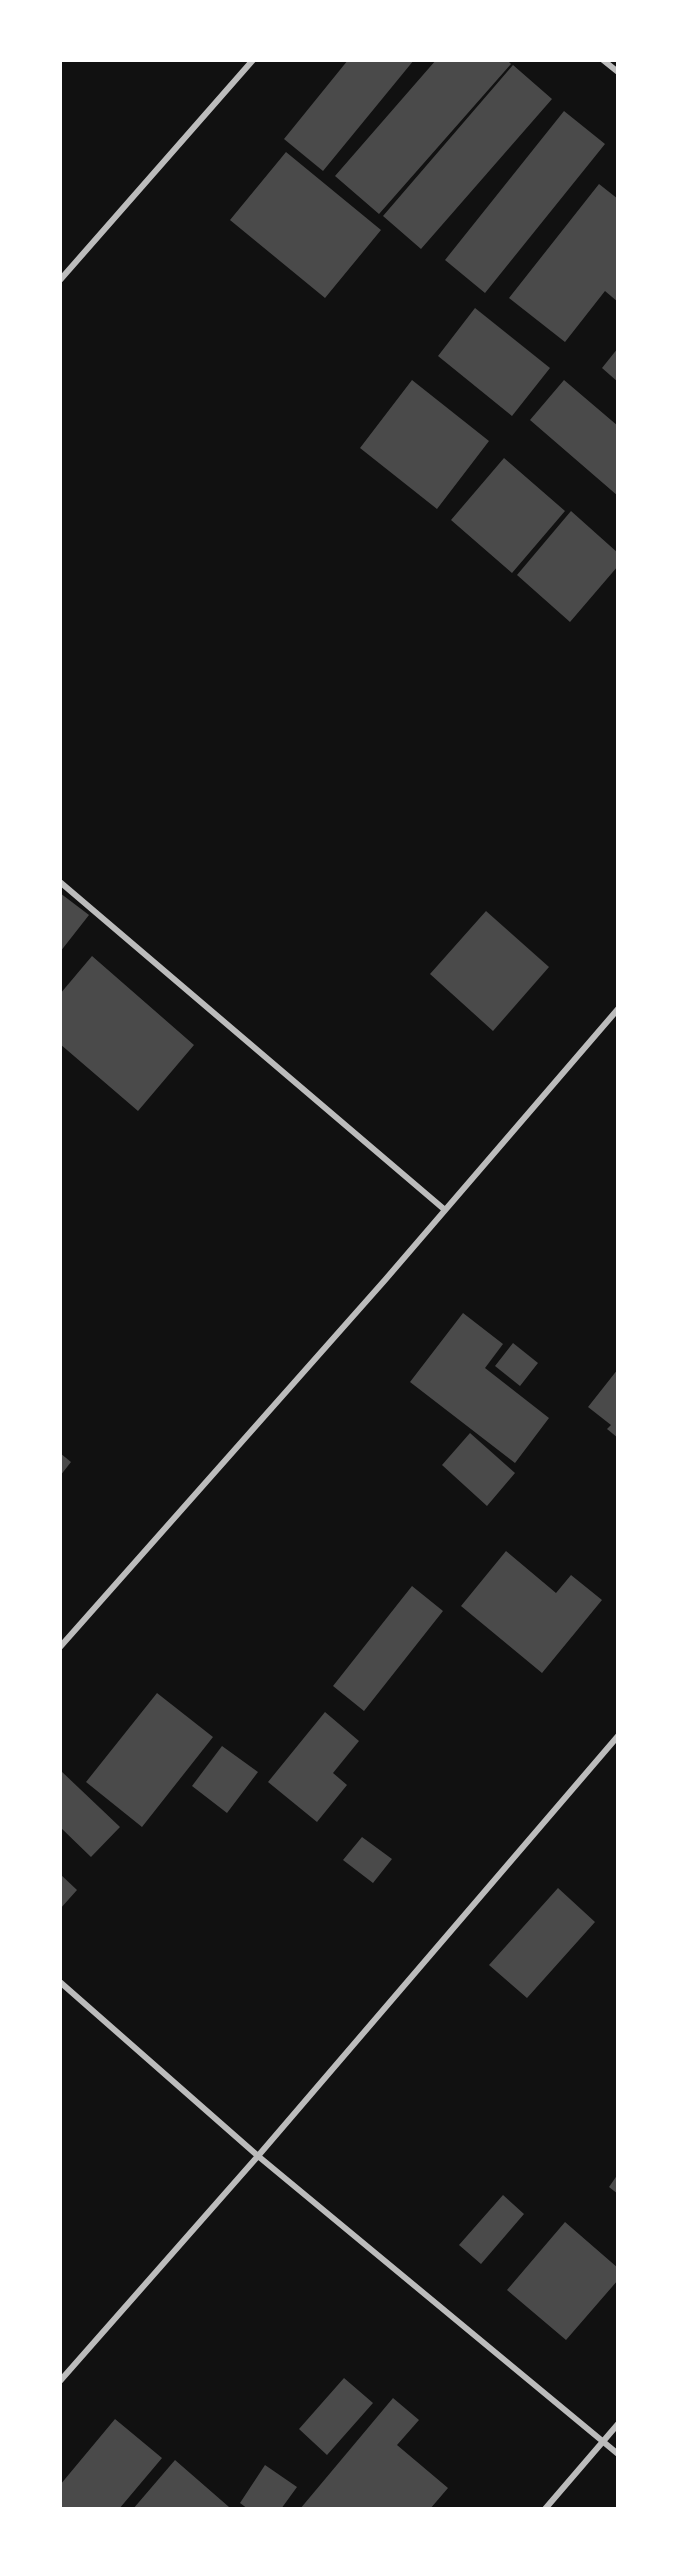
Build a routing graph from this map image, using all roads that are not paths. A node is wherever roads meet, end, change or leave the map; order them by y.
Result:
1 (253, 60) edge
2 (603, 60) edge
3 (618, 72) edge
4 (60, 280) edge
5 (60, 882) edge
6 (618, 1009) edge
7 (445, 1210) junction
8 (60, 1647) edge
9 (618, 1736) edge
10 (60, 1982) edge
11 (258, 2156) junction
12 (60, 2381) edge
13 (618, 2424) edge
14 (603, 2441) junction
15 (618, 2454) edge
16 (545, 2509) edge

1 - 4 street
2 - 3 street
5 - 7 street
6 - 7 street
7 - 8 street
9 - 11 street
10 - 11 street
11 - 12 street
11 - 14 street
13 - 14 street
14 - 15 street
14 - 16 street

